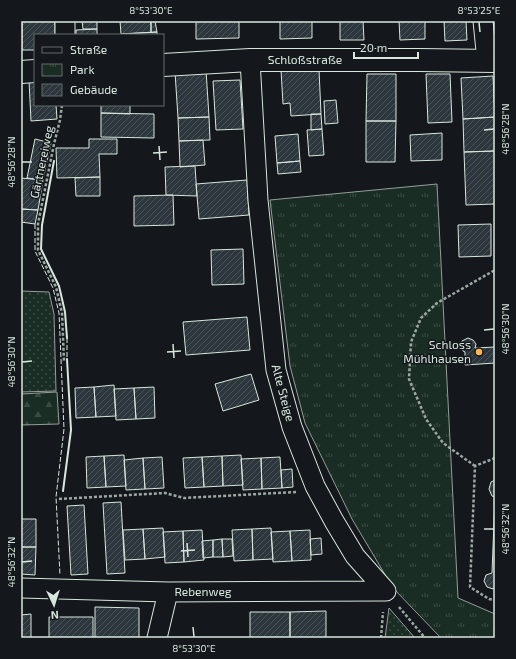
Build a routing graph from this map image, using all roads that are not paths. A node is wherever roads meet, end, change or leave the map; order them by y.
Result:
1 (65, 21) edge
2 (483, 21) edge
3 (65, 34) edge
4 (250, 60) junction
5 (491, 61) edge
6 (164, 65) edge
7 (34, 71) edge
8 (21, 72) edge
9 (21, 588) edge
10 (386, 591) joint
11 (168, 592) junction
12 (157, 638) edge

1 - 3 street
2 - 5 street
4 - 5 street, Schloßstraße
4 - 6 street, Schloßstraße
4 - 10 street, Alte Steige
7 - 8 street
9 - 11 street, Rebenweg
10 - 11 street, Rebenweg
11 - 12 street

